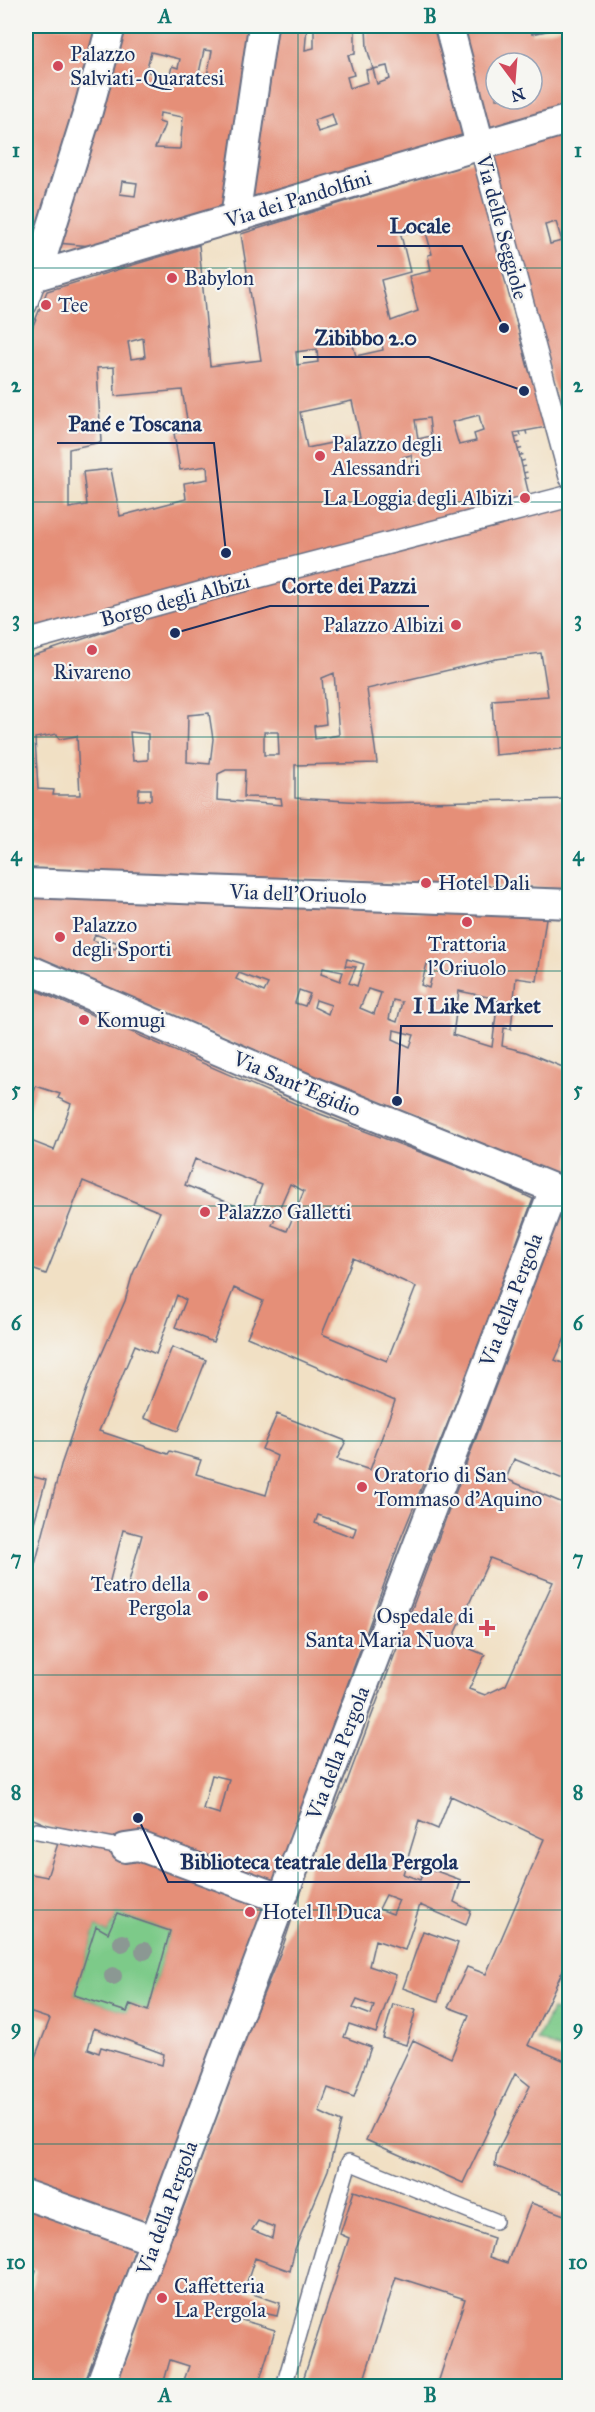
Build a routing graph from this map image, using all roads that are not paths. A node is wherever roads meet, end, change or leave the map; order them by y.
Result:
1 (111, 26) edge
2 (263, 26) edge
3 (449, 26) edge
4 (570, 119) edge
5 (480, 145) junction
6 (235, 218) junction
7 (31, 278) edge
8 (26, 305) edge
9 (570, 477) edge
10 (570, 496) edge
11 (26, 641) edge
12 (26, 883) edge
13 (570, 904) edge
14 (26, 968) edge
15 (562, 1192) edge
16 (37, 1831) dead end
17 (125, 1848) joint
18 (282, 1899) junction
19 (26, 2195) edge
20 (495, 2221) dead end
21 (155, 2241) junction
22 (100, 2386) edge
23 (284, 2386) edge

1 - 7 street
2 - 6 street
3 - 5 street, Via delle Seggiole
4 - 5 street, Via dei Pandolfini
5 - 6 street, Via dei Pandolfini
5 - 9 street, Via delle Seggiole
6 - 7 street, Via dei Pandolfini
7 - 8 street
10 - 11 street, Borgo degli Albizi
12 - 13 street, Via dell'Oriuolo
14 - 15 street, Via Sant'Egidio
15 - 18 street, Via della Pergola
16 - 17 lane
17 - 18 street
18 - 21 street, Via della Pergola
19 - 21 street
20 - 23 lane
21 - 22 street, Via della Pergola

